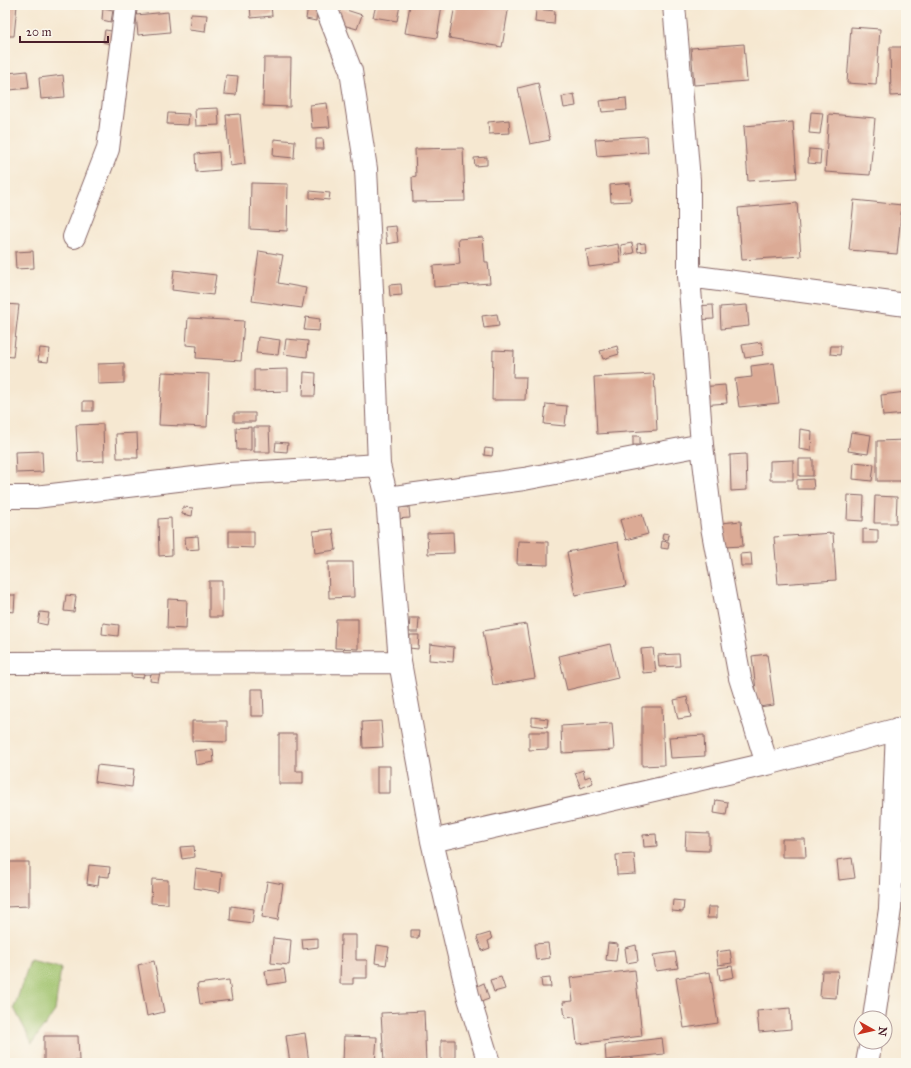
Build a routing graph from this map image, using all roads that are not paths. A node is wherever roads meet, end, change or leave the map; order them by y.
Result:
1 (126, 5) edge
2 (325, 5) edge
3 (674, 5) edge
4 (74, 237) dead end
5 (689, 276) junction
6 (906, 305) edge
7 (702, 445) junction
8 (379, 465) junction
9 (5, 497) edge
10 (387, 498) junction
11 (400, 662) junction
12 (5, 663) edge
13 (901, 728) edge
14 (766, 764) junction
15 (432, 841) junction
16 (875, 1010) edge
17 (870, 1050) edge
18 (489, 1063) edge
19 (868, 1063) edge

1 - 4 street
2 - 8 street
3 - 5 street
5 - 6 street
5 - 7 street
7 - 10 street
7 - 14 street
8 - 9 street
8 - 10 street
10 - 11 street
11 - 12 street
11 - 15 street
13 - 14 street
13 - 16 street
14 - 15 street
15 - 18 street
17 - 19 street

